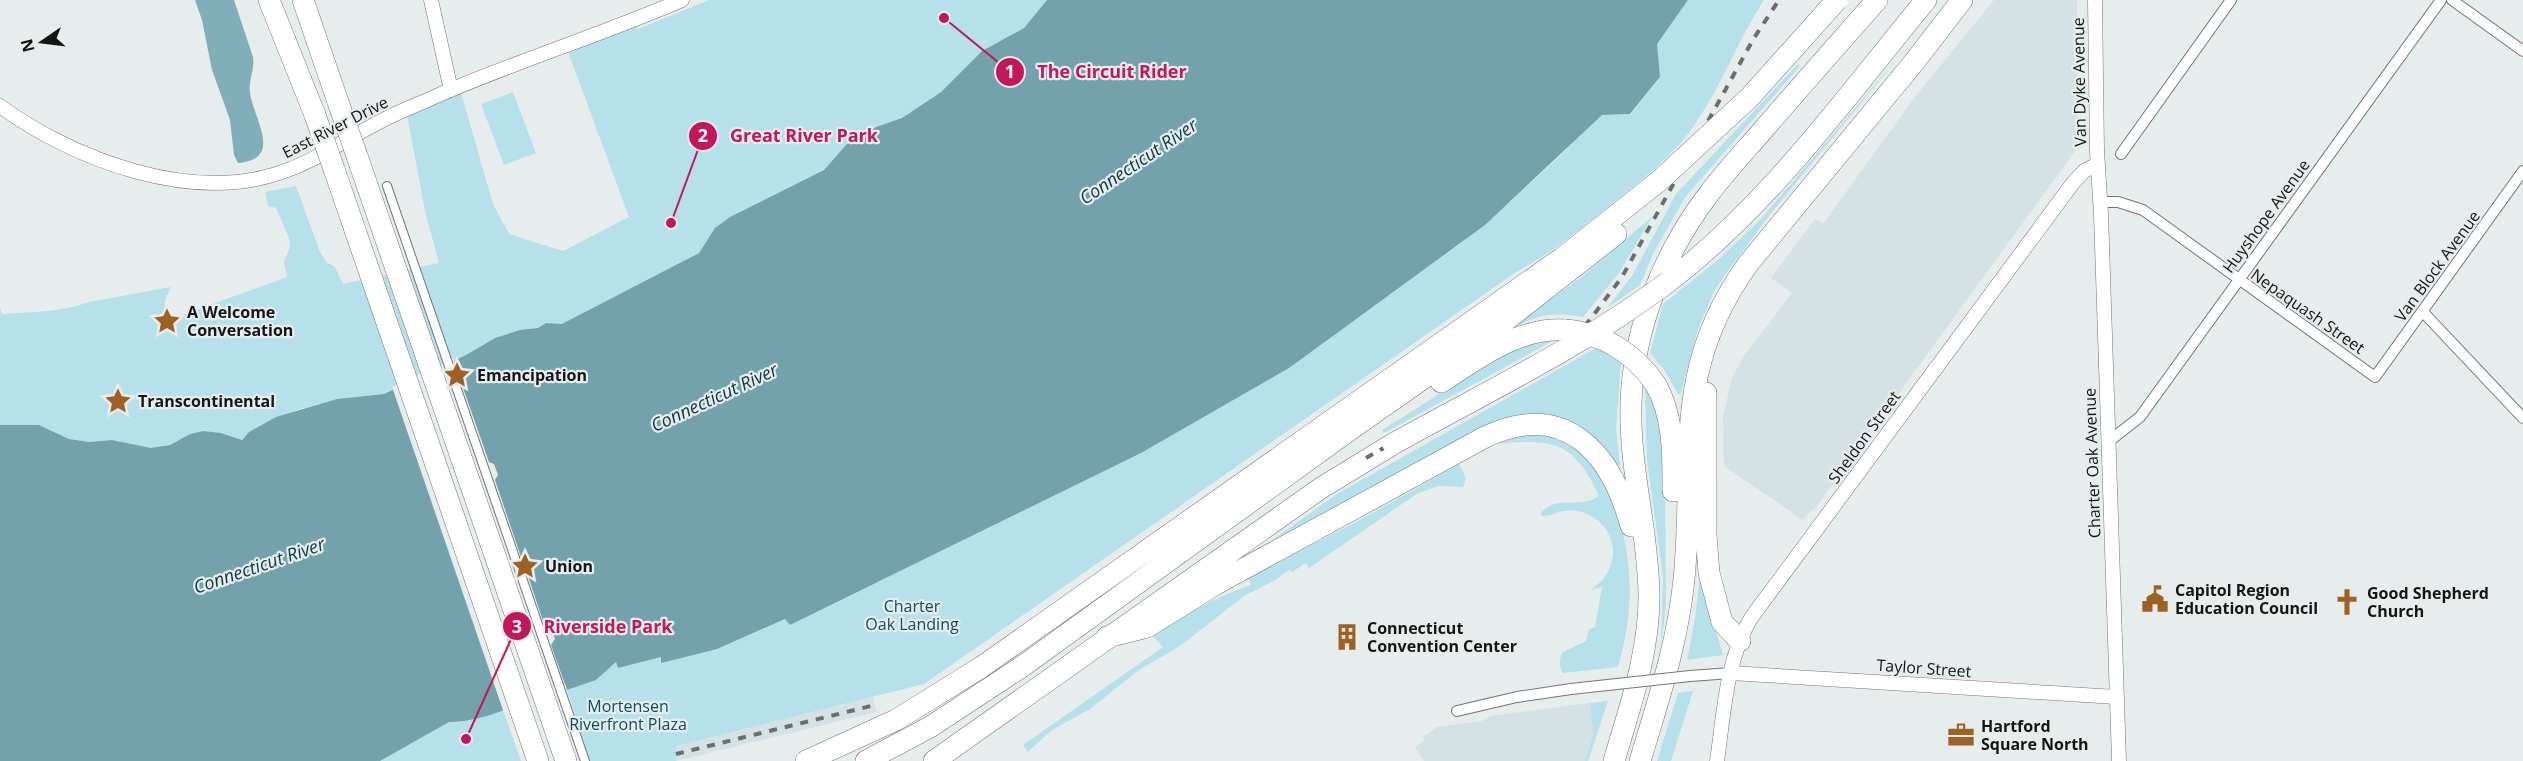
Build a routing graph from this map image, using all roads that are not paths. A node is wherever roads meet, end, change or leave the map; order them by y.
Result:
1 (269, 0) edge
2 (278, 0) edge
3 (303, 0) edge
4 (431, 0) edge
5 (682, 0) edge
6 (1837, 0) edge
7 (1877, 0) edge
8 (1926, 0) edge
9 (1962, 0) edge
10 (2095, 0) edge
11 (2231, 0) edge
12 (2442, 0) edge
13 (2452, 0) edge
14 (2523, 51) edge
15 (451, 90) junction
16 (0, 106) edge
17 (315, 115) junction
18 (2121, 154) dead end
19 (2098, 164) junction
20 (2523, 171) edge
21 (387, 186) dead end
22 (2100, 202) junction
23 (1567, 264) junction
24 (2238, 279) junction
25 (1736, 281) junction
26 (2423, 312) junction
27 (2375, 377) joint
28 (2523, 418) edge
29 (1351, 429) junction
30 (2108, 441) junction
31 (1648, 577) junction
32 (1684, 584) junction
33 (1107, 637) junction
34 (1740, 641) junction
35 (1731, 673) junction
36 (2116, 696) junction
37 (1010, 709) junction
38 (1457, 711) dead end
39 (538, 761) edge
40 (566, 761) edge
41 (585, 761) edge
42 (806, 761) edge
43 (866, 761) edge
44 (934, 761) edge
45 (959, 761) edge
46 (1614, 761) edge
47 (1641, 761) edge
48 (1717, 761) edge
49 (2119, 761) edge

1 - 17 highway
2 - 17 highway
3 - 40 highway, bridge
4 - 15 street
5 - 15 street, East River Drive
6 - 23 highway, bridge
7 - 31 highway
8 - 33 highway, bridge
9 - 25 highway
10 - 19 street, Van Dyke Avenue
11 - 18 street
12 - 24 street, Huyshope Avenue
13 - 14 street
15 - 16 street, East River Drive
17 - 39 highway, bridge
19 - 22 street, Charter Oak Avenue
19 - 34 street, Sheldon Street
20 - 26 street, Van Block Avenue
21 - 41 street
22 - 24 street, Nepaquash Street
22 - 30 street, Charter Oak Avenue
23 - 29 highway
23 - 42 highway
24 - 27 street, Nepaquash Street
24 - 30 street, Huyshope Avenue
25 - 32 highway
25 - 34 highway
26 - 27 street, Van Block Avenue
26 - 28 street
29 - 32 highway, bridge
29 - 43 highway
30 - 36 street, Charter Oak Avenue
31 - 33 highway
31 - 46 highway
32 - 47 highway
33 - 37 highway
34 - 35 street, Sheldon Street
35 - 36 street, Taylor Street
35 - 38 street, bridge
35 - 48 street, Sheldon Street
36 - 49 street, Charter Oak Avenue
37 - 44 highway
37 - 45 highway

